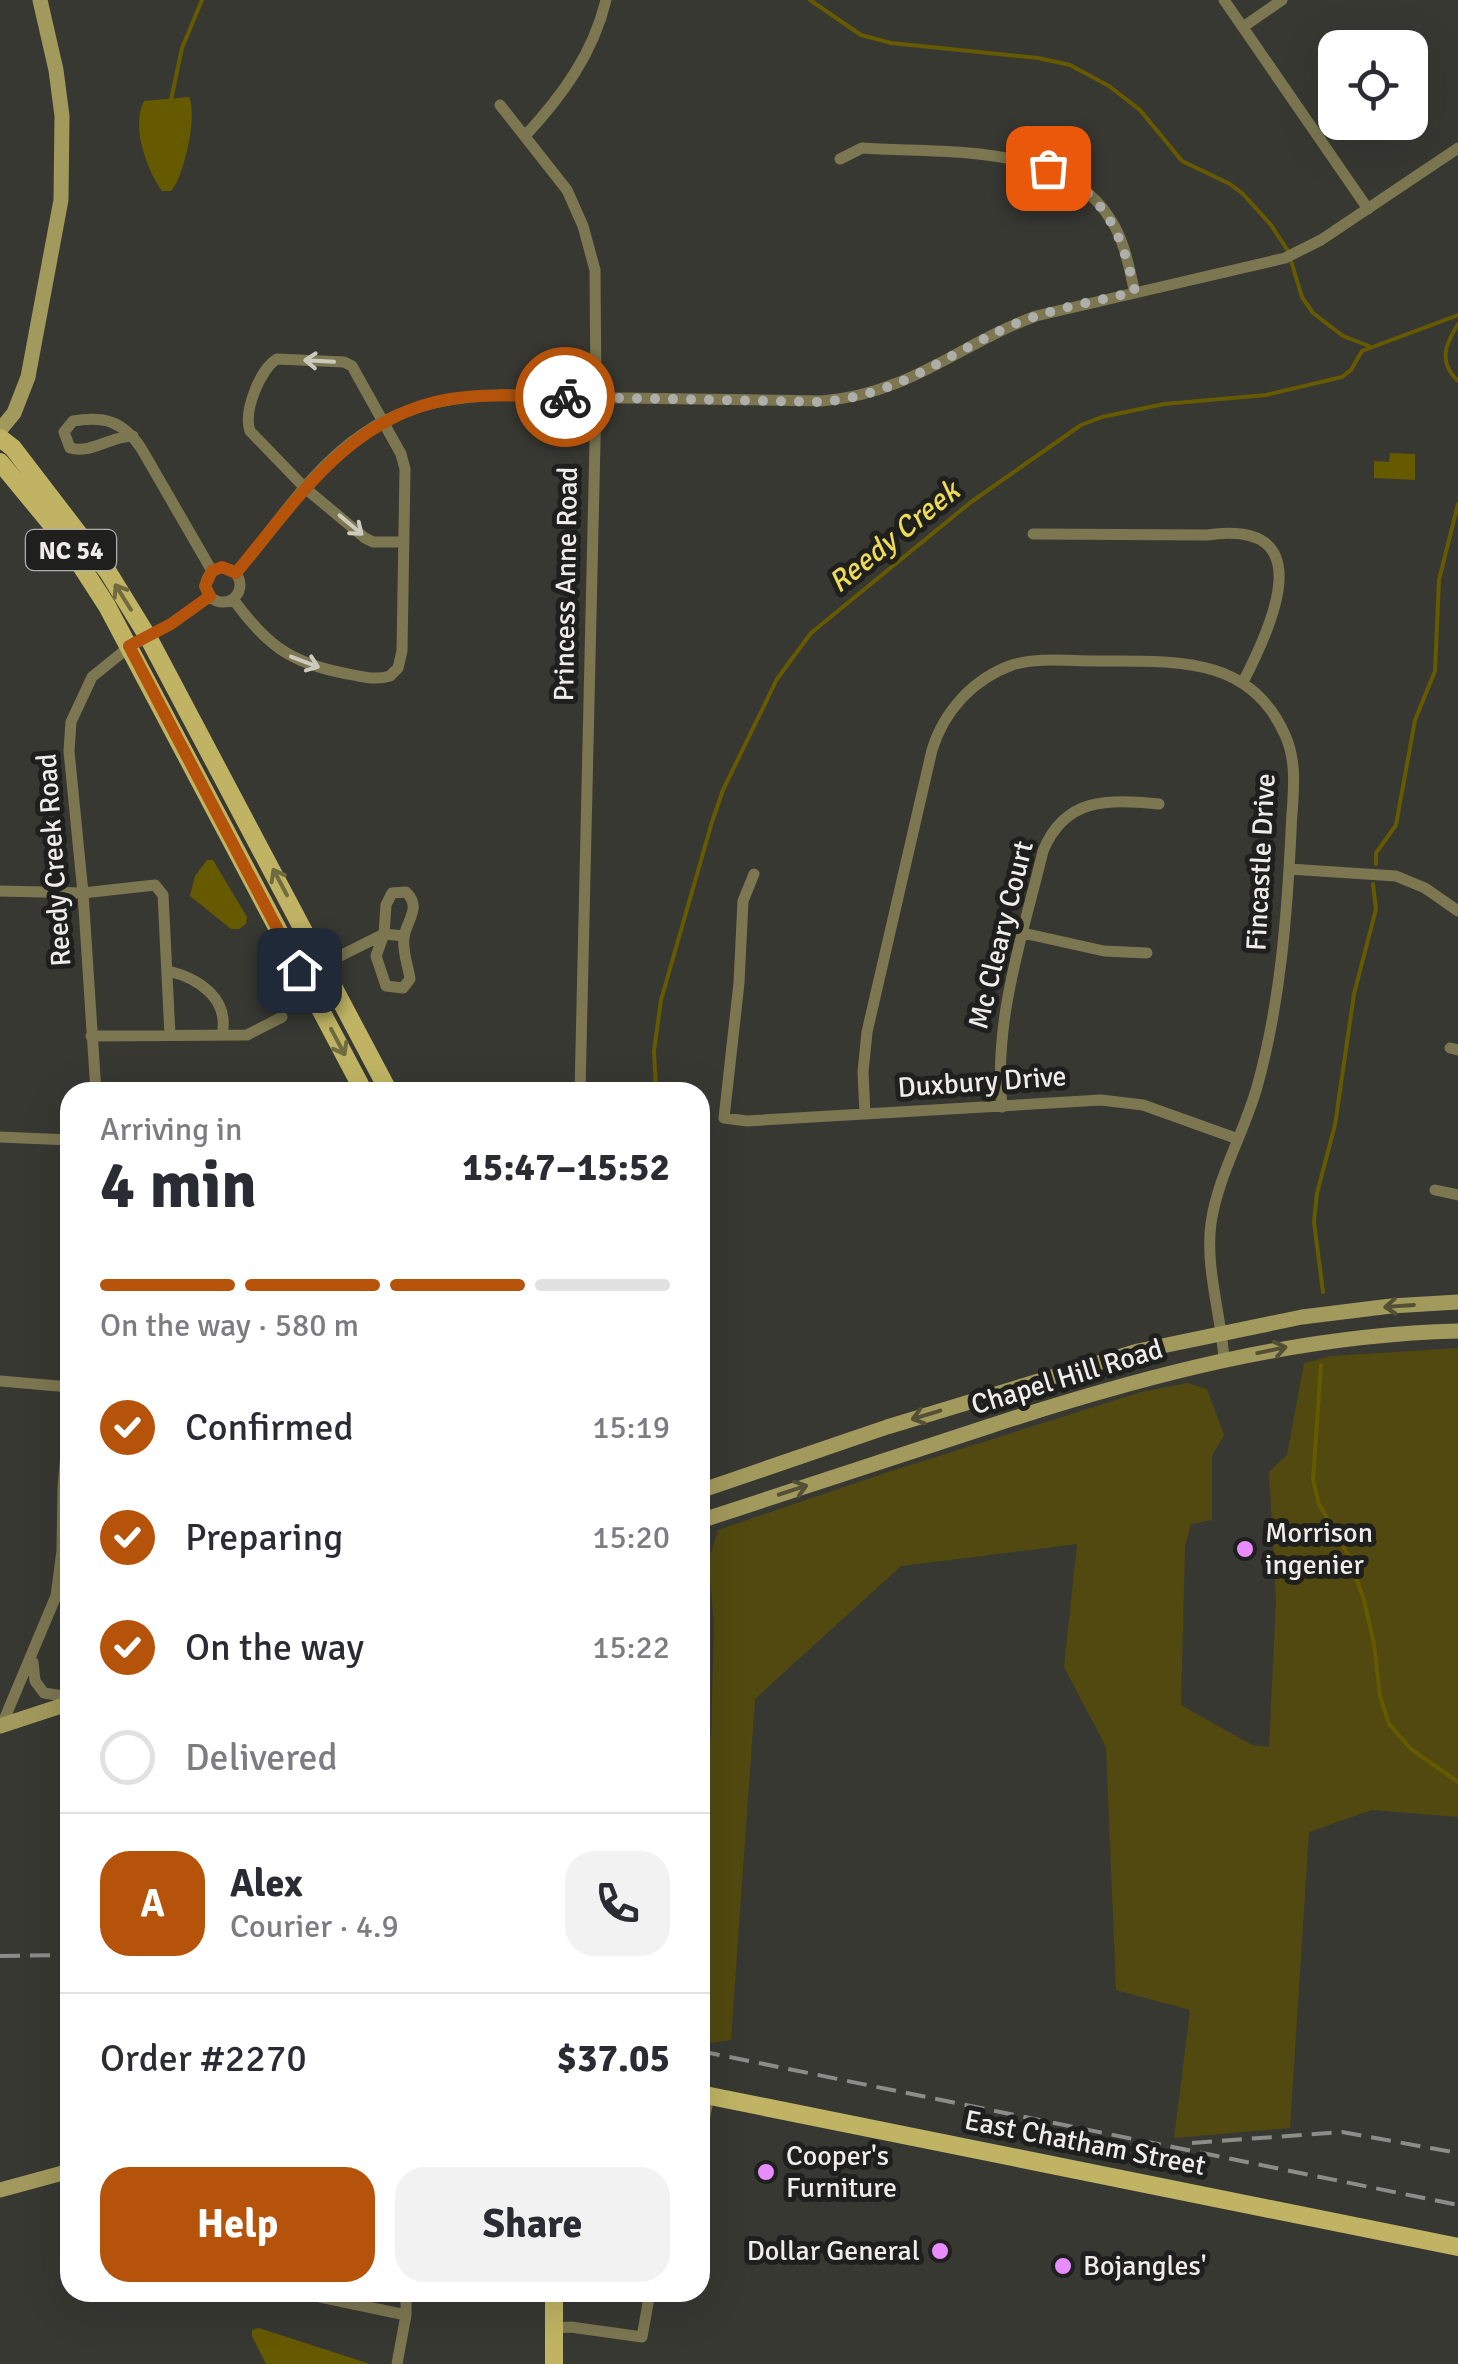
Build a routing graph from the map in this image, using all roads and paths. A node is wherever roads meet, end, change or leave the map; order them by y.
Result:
1 (40, 0) edge
2 (606, 0) edge
3 (1224, 0) edge
4 (1282, 0) edge
5 (1244, 27) junction
6 (500, 105) dead end
7 (525, 136) junction
8 (1458, 148) edge
9 (840, 159) dead end
10 (1368, 209) junction
11 (1135, 292) junction
12 (596, 398) junction
13 (384, 421) junction
14 (0, 430) edge
15 (133, 436) junction
16 (0, 438) edge
17 (0, 462) edge
18 (305, 488) junction
19 (1033, 534) dead end
20 (404, 542) junction
21 (212, 571) junction
22 (236, 573) junction
23 (210, 596) junction
24 (232, 599) junction
25 (148, 637) junction
26 (129, 646) junction
27 (1243, 682) junction
28 (1158, 804) dead end
29 (1289, 868) junction
30 (754, 874) dead end
31 (0, 891) edge
32 (83, 893) junction
33 (1458, 911) edge
34 (384, 934) junction
35 (1023, 934) junction
36 (404, 936) junction
37 (1147, 954) dead end
38 (324, 964) junction
39 (168, 971) junction
40 (282, 1017) dead end
41 (222, 1035) junction
42 (91, 1036) junction
43 (170, 1036) junction
44 (95, 1082) edge
45 (359, 1082) edge
46 (384, 1082) edge
47 (580, 1082) edge
48 (1002, 1107) junction
49 (865, 1114) junction
50 (0, 1137) edge
51 (1238, 1138) junction
52 (60, 1140) edge
53 (1435, 1190) dead end
54 (1458, 1196) edge
55 (1458, 1302) edge
56 (1222, 1331) junction
57 (1458, 1331) edge
58 (1224, 1359) junction
59 (0, 1381) edge
60 (60, 1387) edge
61 (710, 1488) edge
62 (710, 1518) edge
63 (60, 1552) edge
64 (33, 1654) junction
65 (60, 1698) edge
66 (60, 1704) edge
67 (0, 1726) edge
68 (710, 2096) edge
69 (60, 2174) edge
70 (0, 2190) edge
71 (1458, 2247) edge
72 (344, 2302) edge
73 (406, 2302) edge
74 (554, 2302) edge
75 (648, 2302) edge
76 (406, 2315) junction
77 (554, 2328) junction
78 (397, 2364) edge
79 (554, 2364) edge

1 - 14 main road
2 - 7 street
3 - 5 street
4 - 5 street
5 - 10 street
6 - 7 street, Princess Anne Road
7 - 12 street, Princess Anne Road
8 - 10 street
9 - 11 street
10 - 11 street
11 - 12 street
12 - 13 street
12 - 47 street, Princess Anne Road
13 - 18 street
13 -> 18 street
13 - 20 street
15 - 15 street
15 - 21 street
25 -> 16 main road, NC 54
17 - 26 main road, NC 54
18 -> 20 street
18 - 22 street
19 - 27 street
24 -> 20 street
21 - 22 street
21 - 23 street
22 - 24 street
23 - 24 street
23 - 25 street, Reedy Creek Road
25 - 26 street, Reedy Creek Road
38 -> 25 main road, NC 54
26 - 32 street, Reedy Creek Road
26 -> 45 main road, NC 54
27 - 29 street, Fincastle Drive
27 - 49 street, Fincastle Drive
28 - 35 street, Mc Cleary Court
29 - 33 street
29 - 51 street, Fincastle Drive
30 - 49 street, Duxbury Drive
31 - 32 street
32 - 39 street
32 - 42 street, Reedy Creek Road
34 - 36 street
34 - 36 street
34 - 36 street
34 - 38 street
35 - 37 street
35 - 48 street, Mc Cleary Court
38 - 46 main road, NC 54
39 - 41 street
39 - 43 street
40 - 41 street
41 - 43 street
42 - 43 street
42 - 44 street, Reedy Creek Road
48 - 49 street, Duxbury Drive
48 - 51 street, Duxbury Drive
50 - 52 street
51 - 56 street, Fincastle Drive
53 - 54 street
55 -> 56 main road, Chapel Hill Road
56 - 58 street, Fincastle Drive
56 -> 61 main road, Chapel Hill Road
58 -> 57 main road, Chapel Hill Road
62 -> 58 main road, Chapel Hill Road
59 - 60 street
63 - 64 street
64 - 65 street
64 - 67 street
66 - 67 main road
68 - 71 main road, East Chatham Street
69 - 70 main road
72 - 76 street
73 - 76 street
74 - 77 main road
75 - 77 street
76 - 78 street
77 - 79 main road

